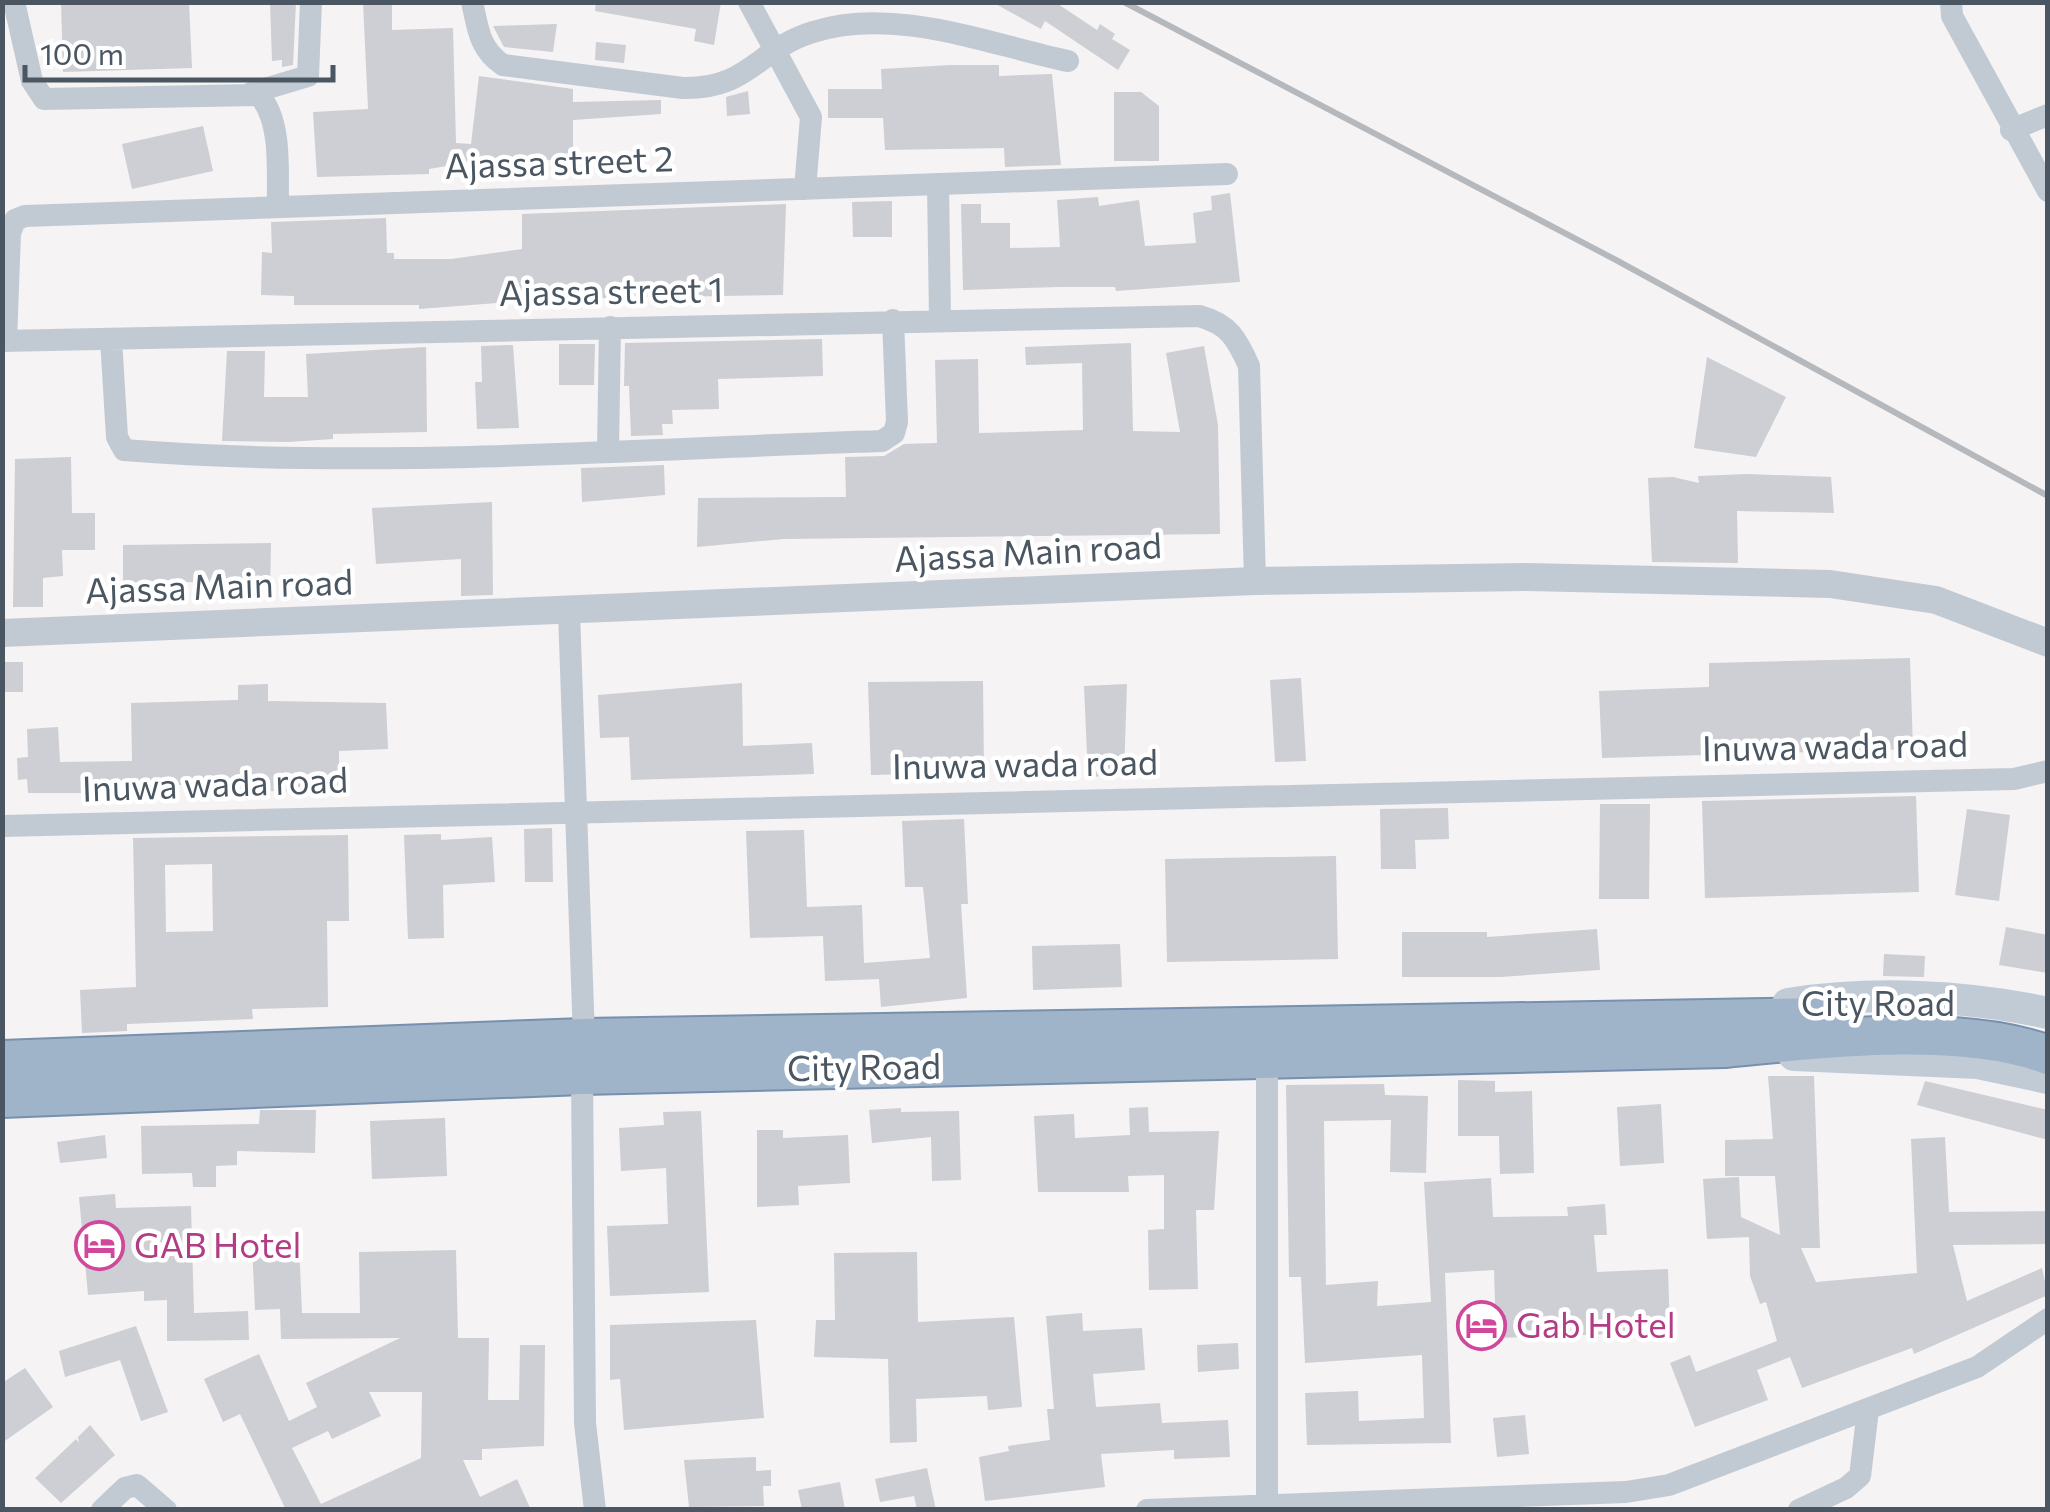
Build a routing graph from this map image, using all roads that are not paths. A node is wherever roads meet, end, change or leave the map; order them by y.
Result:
1 (14, 2) edge
2 (312, 2) edge
3 (472, 2) edge
4 (750, 2) edge
5 (1951, 2) edge
6 (778, 48) junction
7 (1068, 61) dead end
8 (251, 93) junction
9 (2048, 115) edge
10 (2012, 130) junction
11 (1228, 174) dead end
12 (938, 184) junction
13 (804, 188) junction
14 (2048, 191) edge
15 (278, 207) junction
16 (940, 319) junction
17 (893, 320) junction
18 (610, 326) junction
19 (111, 338) junction
20 (4, 341) edge
21 (608, 450) junction
22 (1255, 580) junction
23 (569, 612) junction
24 (2, 633) edge
25 (2048, 643) edge
26 (2048, 771) edge
27 (578, 810) junction
28 (2, 826) edge
29 (1717, 1032) junction
30 (2043, 1044) edge
31 (583, 1057) junction
32 (1267, 1058) junction
33 (2, 1060) edge
34 (2, 1098) edge
35 (2048, 1319) edge
36 (1868, 1410) junction
37 (1267, 1506) junction
38 (102, 1510) edge
39 (166, 1510) edge
40 (595, 1510) edge
41 (1147, 1510) edge
42 (1798, 1510) edge

1 - 8 street
2 - 8 street
3 - 6 street
4 - 6 street
5 - 10 street
6 - 7 street
6 - 13 street
8 - 15 street
9 - 10 street
10 - 14 street
11 - 12 street, Ajassa street 2
12 - 13 street, Ajassa street 2
12 - 16 street
13 - 15 street, Ajassa street 2
15 - 20 street, Ajassa street 2
16 - 17 street, Ajassa street 1
16 - 22 street, Ajassa street 1
17 - 18 street, Ajassa street 1
17 - 21 street
18 - 19 street, Ajassa street 1
18 - 21 street
19 - 20 street, Ajassa street 1
19 - 21 street
22 - 23 street, Ajassa Main road
22 - 25 street, Ajassa Main road
23 - 24 street, Ajassa Main road
23 - 27 street
26 - 27 street, Inuwa wada road
27 - 28 street, Inuwa wada road
27 - 31 street
29 - 30 main road, City Road
29 - 30 highway, City Road
29 - 30 main road, City Road
29 - 31 highway, City Road
29 - 32 highway, City Road
31 - 32 highway, City Road
31 - 33 highway, City Road
31 - 34 highway, City Road
31 - 40 street
32 - 37 street
35 - 36 street
36 - 37 street
36 - 42 street
37 - 41 street
38 - 39 street

